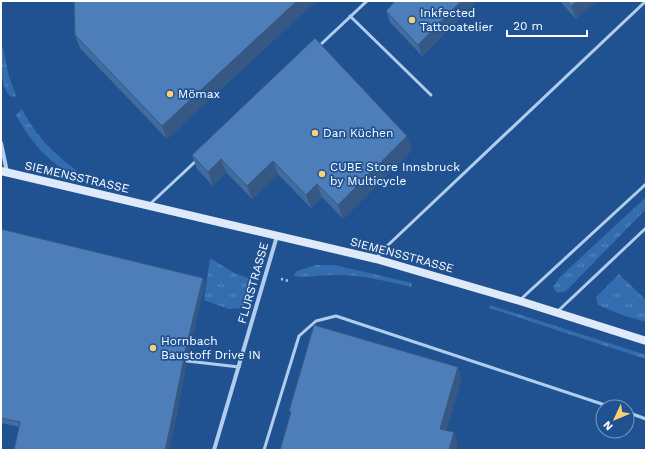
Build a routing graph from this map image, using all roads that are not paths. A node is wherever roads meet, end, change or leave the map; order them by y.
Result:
1 (367, 1) edge
2 (646, 1) edge
3 (350, 16) junction
4 (315, 49) edge
5 (431, 95) dead end
6 (1, 142) edge
7 (199, 158) edge
8 (4, 172) edge
9 (646, 184) edge
10 (148, 206) junction
11 (646, 228) edge
12 (277, 236) junction
13 (376, 259) junction
14 (520, 301) junction
15 (556, 312) junction
16 (646, 341) edge
17 (187, 361) dead end
18 (239, 367) junction
19 (595, 402) edge
20 (635, 415) edge
21 (646, 419) edge
22 (214, 450) edge
23 (264, 450) edge

1 - 3 lane
2 - 13 lane
3 - 4 lane
3 - 5 lane
6 - 8 street
7 - 10 lane
8 - 10 street, SIEMENSSTRASSE
9 - 14 lane
10 - 12 street, SIEMENSSTRASSE
11 - 15 lane
12 - 13 street, SIEMENSSTRASSE
12 - 18 street, FLURSTRASSE
13 - 14 street, SIEMENSSTRASSE
14 - 15 street, SIEMENSSTRASSE
15 - 16 street, SIEMENSSTRASSE
17 - 18 lane
18 - 22 street, FLURSTRASSE
19 - 23 lane
20 - 21 lane

